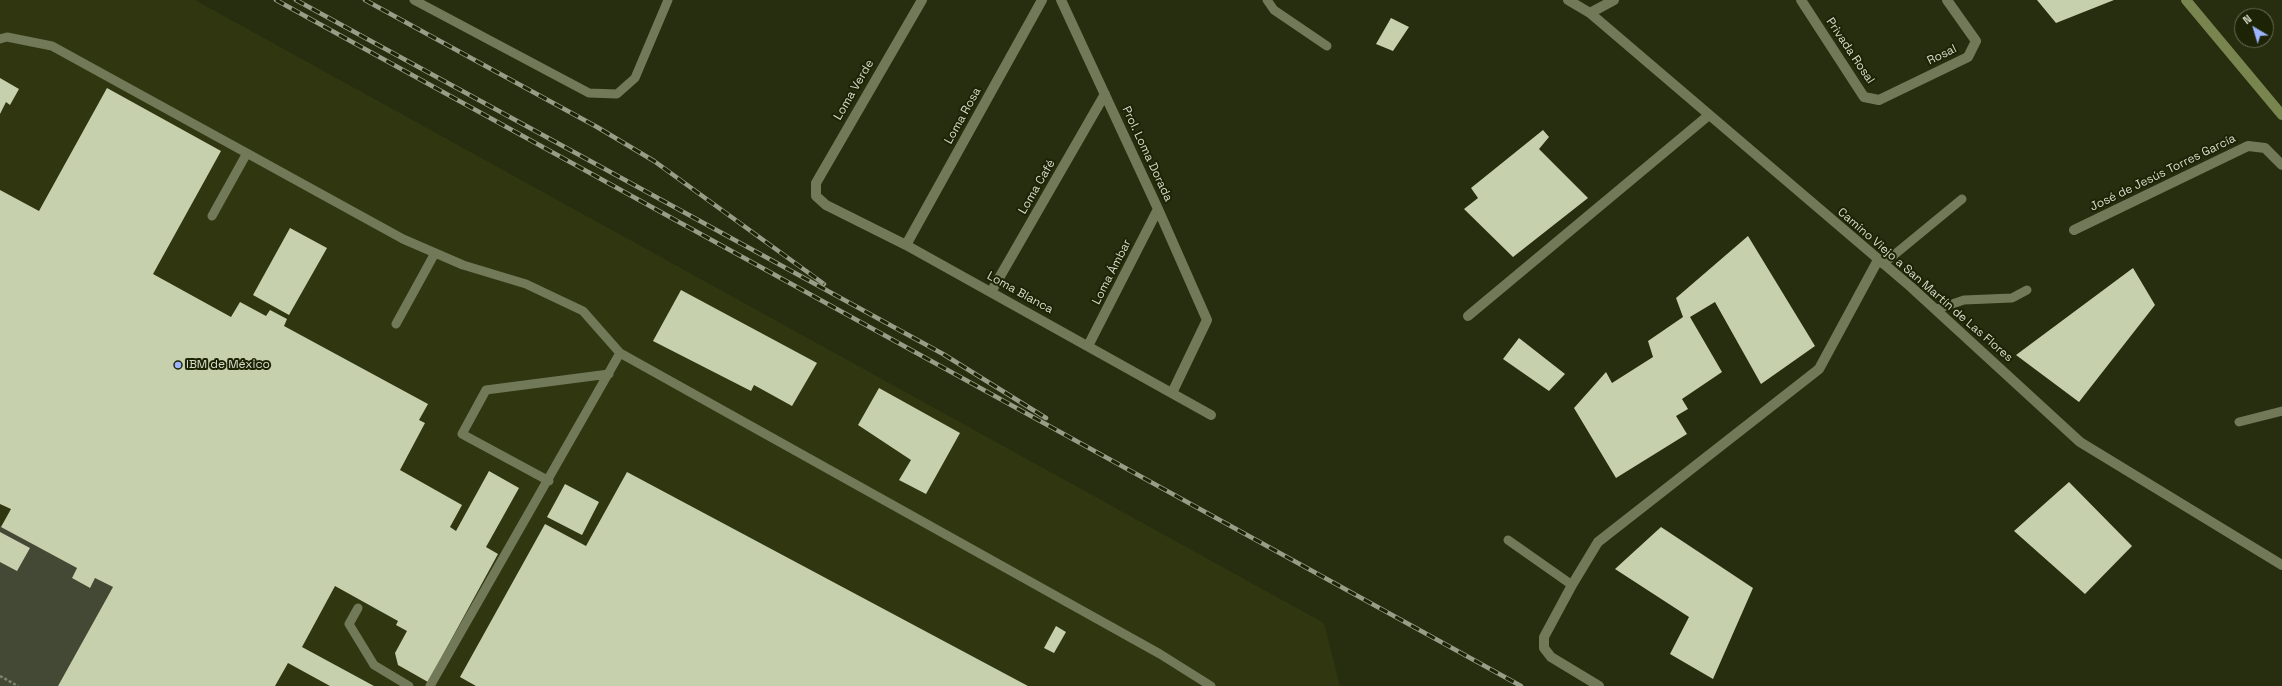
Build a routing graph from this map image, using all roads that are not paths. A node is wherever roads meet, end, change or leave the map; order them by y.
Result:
1 (414, 0) edge
2 (668, 0) edge
3 (922, 0) edge
4 (1042, 0) edge
5 (1061, 0) edge
6 (1267, 0) edge
7 (1568, 0) edge
8 (1614, 0) edge
9 (1801, 0) edge
10 (1947, 0) edge
11 (2186, 0) edge
12 (1590, 14) junction
13 (0, 39) edge
14 (1327, 46) dead end
15 (1105, 94) junction
16 (1864, 97) joint
17 (2281, 111) edge
18 (1709, 115) junction
19 (247, 153) junction
20 (2282, 165) edge
21 (816, 196) joint
22 (1962, 199) dead end
23 (1158, 209) junction
24 (212, 216) dead end
25 (2074, 230) dead end
26 (906, 244) junction
27 (435, 253) junction
28 (1881, 262) junction
29 (2027, 290) dead end
30 (991, 292) junction
31 (1937, 309) junction
32 (1468, 316) dead end
33 (396, 324) dead end
34 (1088, 346) junction
35 (620, 353) junction
36 (609, 374) junction
37 (1172, 393) junction
38 (2282, 411) edge
39 (1211, 415) dead end
40 (2239, 422) dead end
41 (549, 481) junction
42 (1508, 540) dead end
43 (2282, 565) edge
44 (1572, 585) junction
45 (358, 608) dead end
46 (409, 686) edge
47 (430, 686) edge
48 (1211, 686) edge
49 (1599, 686) edge

1 - 2 lane
3 - 21 street, Loma Verde
4 - 26 street, Loma Rosa
5 - 15 street, Prol. Loma Dorada
6 - 14 lane
7 - 12 street, Camino Viejo a San Martín de Las Flores
8 - 12 street
9 - 16 street, Privada Rosal
10 - 16 street, Rosal
11 - 17 street
12 - 18 street, Camino Viejo a San Martín de Las Flores
13 - 19 lane
15 - 23 street, Prol. Loma Dorada
15 - 30 street, Loma Café
18 - 28 street, Camino Viejo a San Martín de Las Flores
18 - 32 street
19 - 24 lane
19 - 27 lane
20 - 25 street, José de Jesús Torres García
21 - 26 street, Loma Blanca
22 - 28 lane
23 - 34 street, Loma Ámbar
23 - 37 street, Prol. Loma Dorada
26 - 30 street, Loma Blanca
27 - 33 lane
27 - 35 lane
28 - 31 street, Camino Viejo a San Martín de Las Flores
28 - 44 street
29 - 31 lane
30 - 34 street, Loma Blanca
31 - 43 street, Camino Viejo a San Martín de Las Flores
34 - 37 street, Loma Blanca
35 - 36 lane
35 - 48 lane
36 - 41 lane
36 - 41 lane
37 - 39 street, Loma Blanca
38 - 40 lane
41 - 47 lane
42 - 44 lane
44 - 49 street
45 - 46 lane

